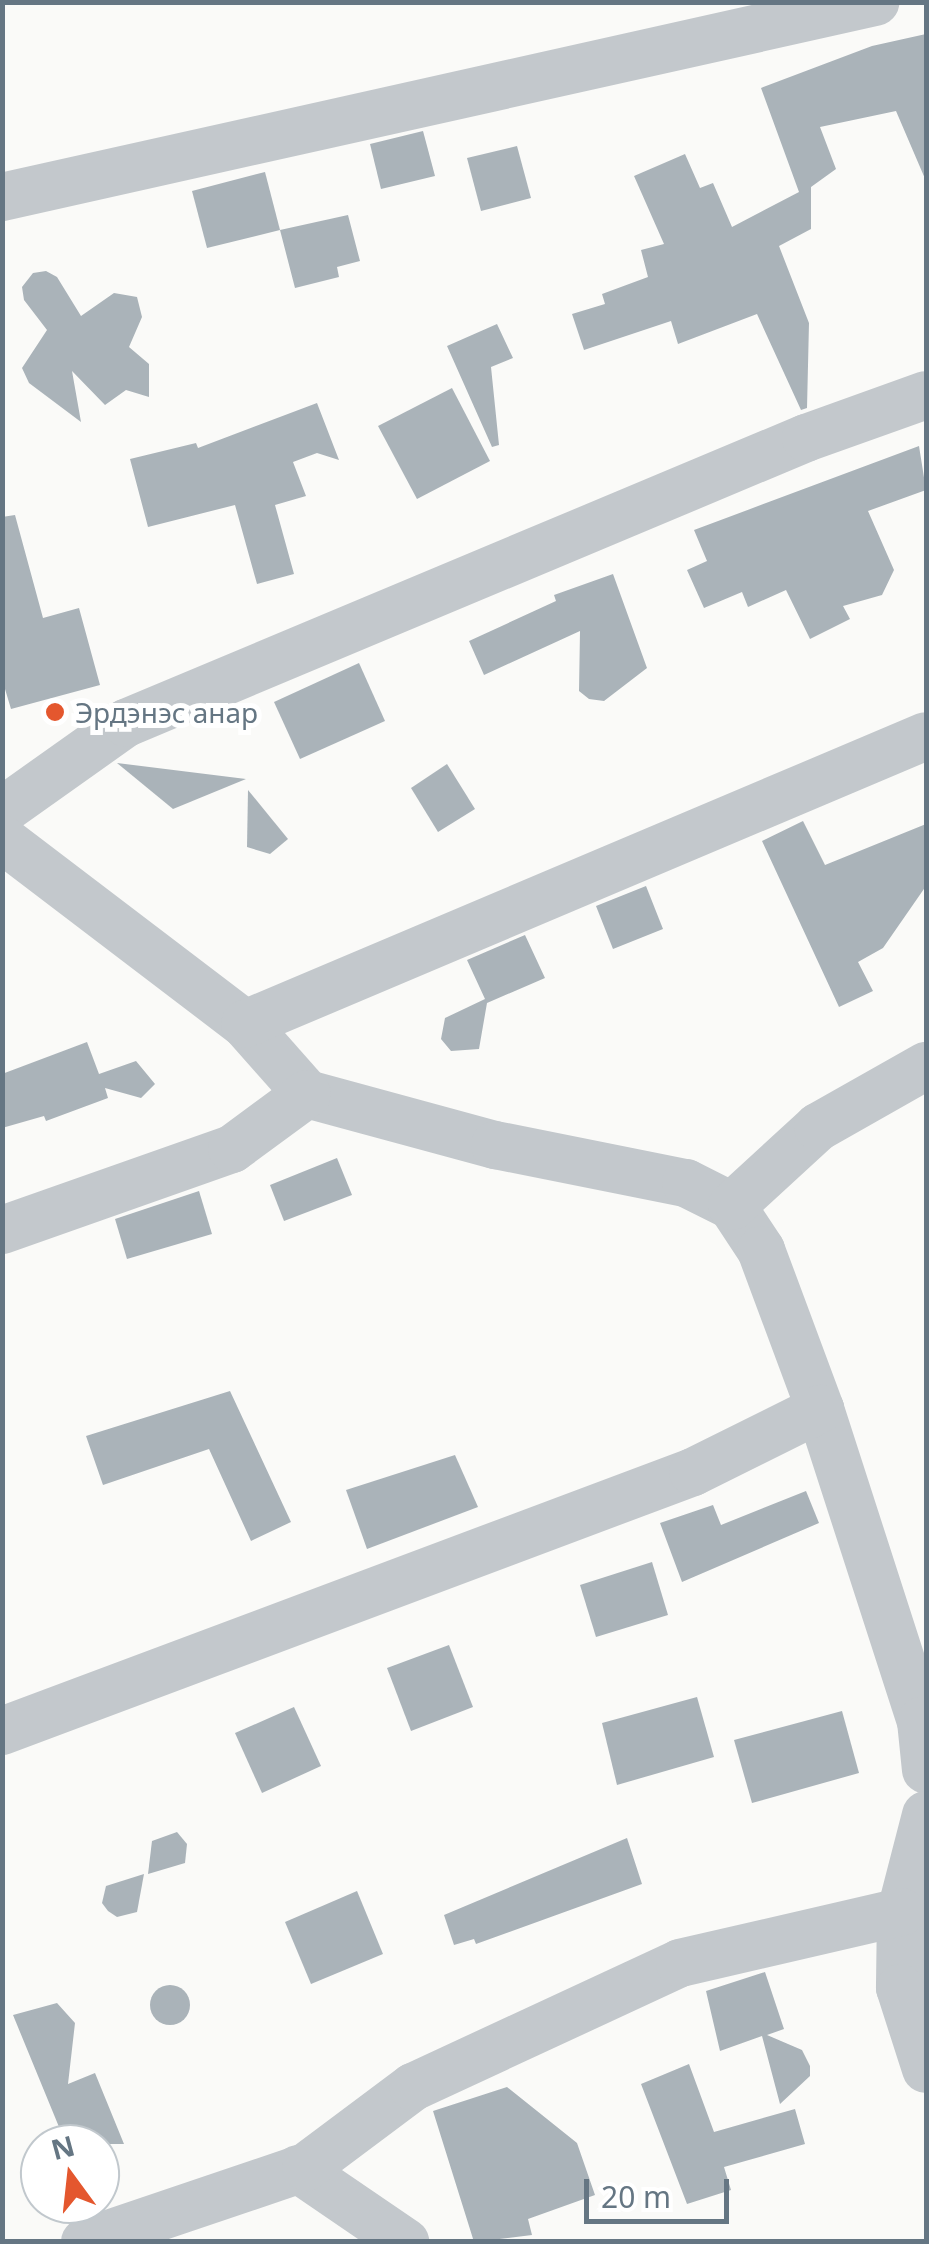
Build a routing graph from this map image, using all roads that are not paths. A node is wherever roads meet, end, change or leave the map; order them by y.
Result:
1 (875, 2) edge
2 (2, 197) edge
3 (926, 396) edge
4 (926, 736) edge
5 (2, 811) edge
6 (2, 839) edge
7 (245, 1024) junction
8 (926, 1066) edge
9 (307, 1094) junction
10 (732, 1206) junction
11 (2, 1230) edge
12 (820, 1409) junction
13 (2, 1731) edge
14 (926, 1770) edge
15 (926, 1816) edge
16 (901, 1912) junction
17 (926, 2069) edge
18 (298, 2169) junction
19 (84, 2242) edge
20 (405, 2242) edge

1 - 2 street
3 - 5 street
4 - 7 street
6 - 7 street
7 - 9 street
8 - 10 street
9 - 10 street
9 - 11 street
10 - 12 street
12 - 13 street
12 - 14 street
15 - 16 street
16 - 17 street
16 - 18 street
18 - 19 street
18 - 20 street

